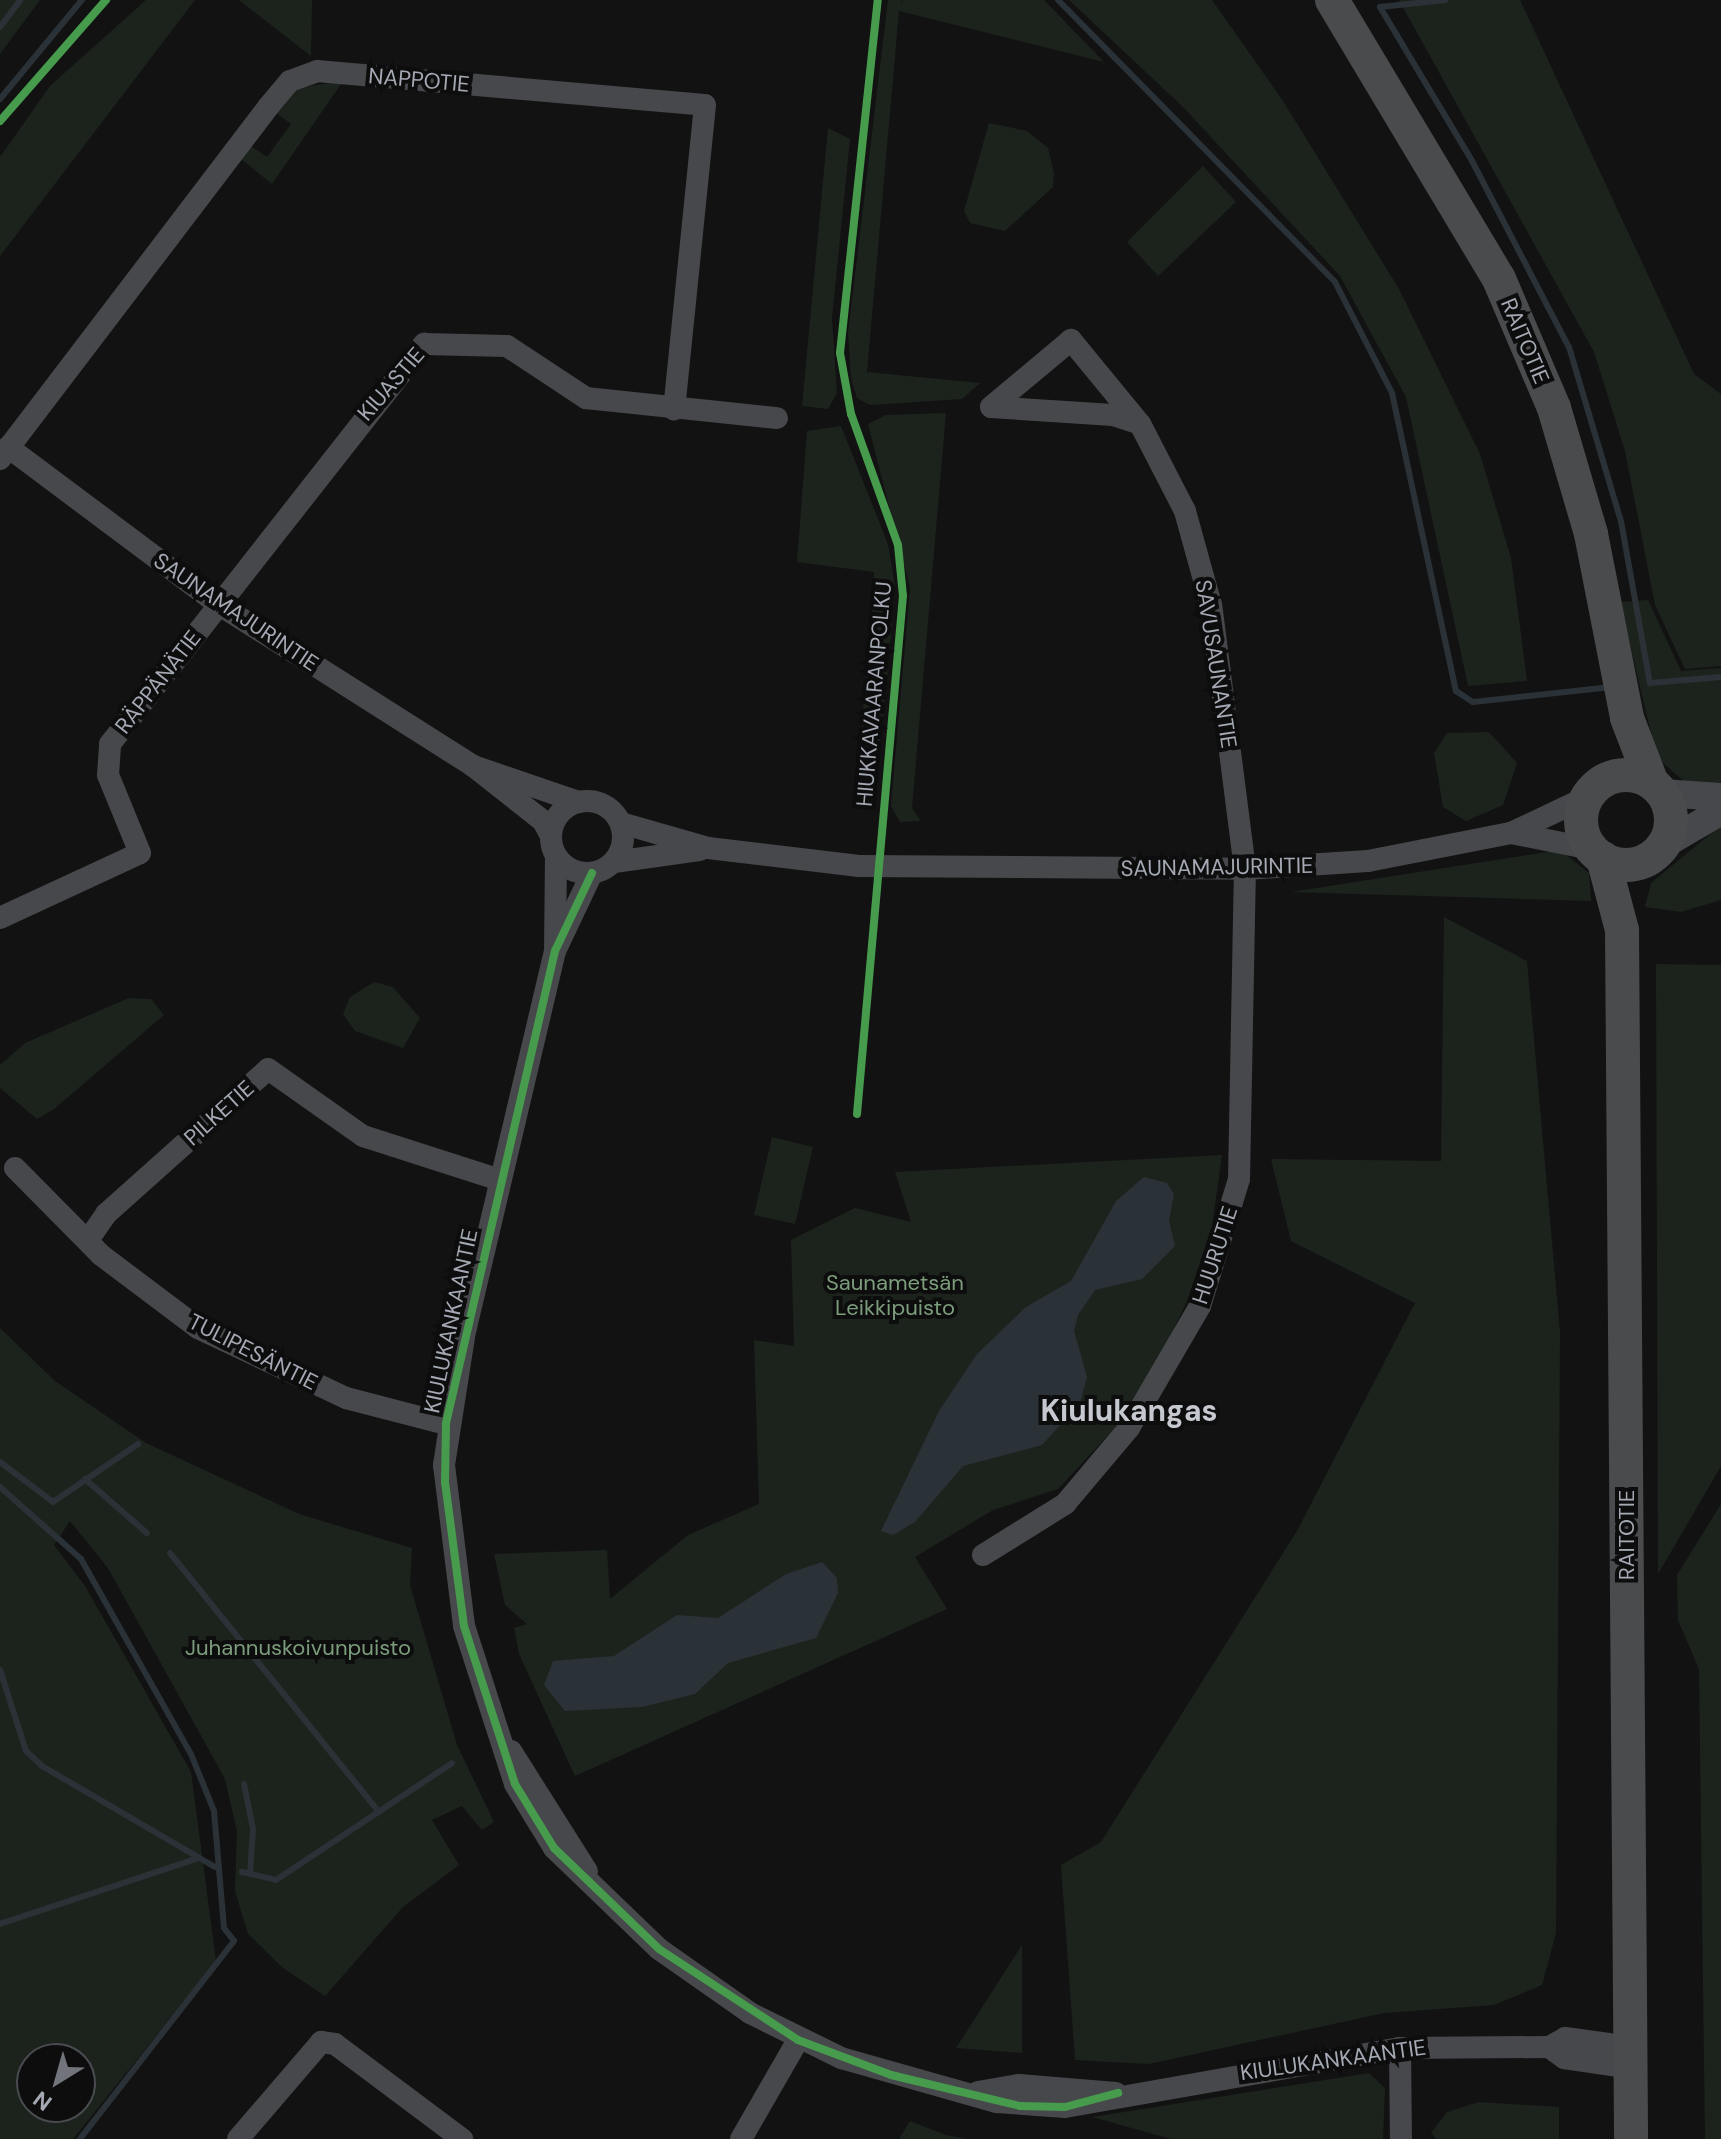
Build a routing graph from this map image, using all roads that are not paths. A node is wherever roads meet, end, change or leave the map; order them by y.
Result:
1 (1332, 0) edge
2 (674, 409) junction
3 (777, 418) dead end
4 (1140, 424) junction
5 (4, 453) edge
6 (218, 604) junction
7 (1627, 718) junction
8 (473, 766) junction
9 (1600, 787) junction
10 (1657, 788) junction
11 (1721, 797) edge
12 (579, 802) junction
13 (1721, 811) edge
14 (621, 823) junction
15 (1511, 833) junction
16 (554, 846) junction
17 (708, 848) junction
18 (1654, 853) junction
19 (1598, 854) junction
20 (614, 862) junction
21 (1245, 869) junction
22 (592, 873) junction
23 (0, 918) edge
24 (1622, 930) junction
25 (555, 951) junction
26 (15, 1168) dead end
27 (500, 1180) junction
28 (88, 1240) junction
29 (446, 1424) junction
30 (983, 1555) dead end
31 (798, 2040) junction
32 (1400, 2048) junction
33 (1632, 2058) junction
34 (238, 2139) edge
35 (462, 2139) edge
36 (741, 2139) edge
37 (1401, 2139) edge
38 (1631, 2139) edge

1 - 7 main road, RAITOTIE
2 - 3 street, KIUASTIE
2 - 5 street, NAPPOTIE
2 - 6 street, KIUASTIE
4 - 4 street, SAVUSAUNANTIE
4 - 21 street, SAVUSAUNANTIE
5 - 6 street, SAUNAMAJURINTIE
6 - 8 street, SAUNAMAJURINTIE
6 - 23 street, RÄPPÄNÄTIE
7 - 9 main road, RAITOTIE
7 - 10 main road, RAITOTIE
8 - 12 street, SAUNAMAJURINTIE
8 - 16 street, SAUNAMAJURINTIE
9 - 10 main road
9 - 15 street, SAUNAMAJURINTIE
9 - 19 main road, RAITOTIE
10 - 11 street
10 - 18 main road
12 - 14 street
12 - 16 street
13 - 18 street
14 - 17 street, SAUNAMAJURINTIE
14 - 20 street
15 - 19 street, SAUNAMAJURINTIE
15 - 21 street, SAUNAMAJURINTIE
16 - 22 street
16 - 25 street, KIULUKANKAANTIE
17 - 20 street, SAUNAMAJURINTIE
17 - 21 street, SAUNAMAJURINTIE
18 - 19 main road
18 - 24 main road, RAITOTIE
19 - 24 main road, RAITOTIE
20 - 22 street
21 - 30 street, HUURUTIE
22 - 25 street, KIULUKANKAANTIE
24 - 33 main road, RAITOTIE
25 - 27 street, KIULUKANKAANTIE
26 - 28 street, TULIPESÄNTIE
27 - 28 street, PILKETIE
27 - 29 street, KIULUKANKAANTIE
28 - 29 street, TULIPESÄNTIE
29 - 31 street, KIULUKANKAANTIE
31 - 32 street, KIULUKANKAANTIE
31 - 36 street
32 - 33 street, KIULUKANKAANTIE
32 - 37 street
33 - 38 main road, RAITOTIE
34 - 35 street

